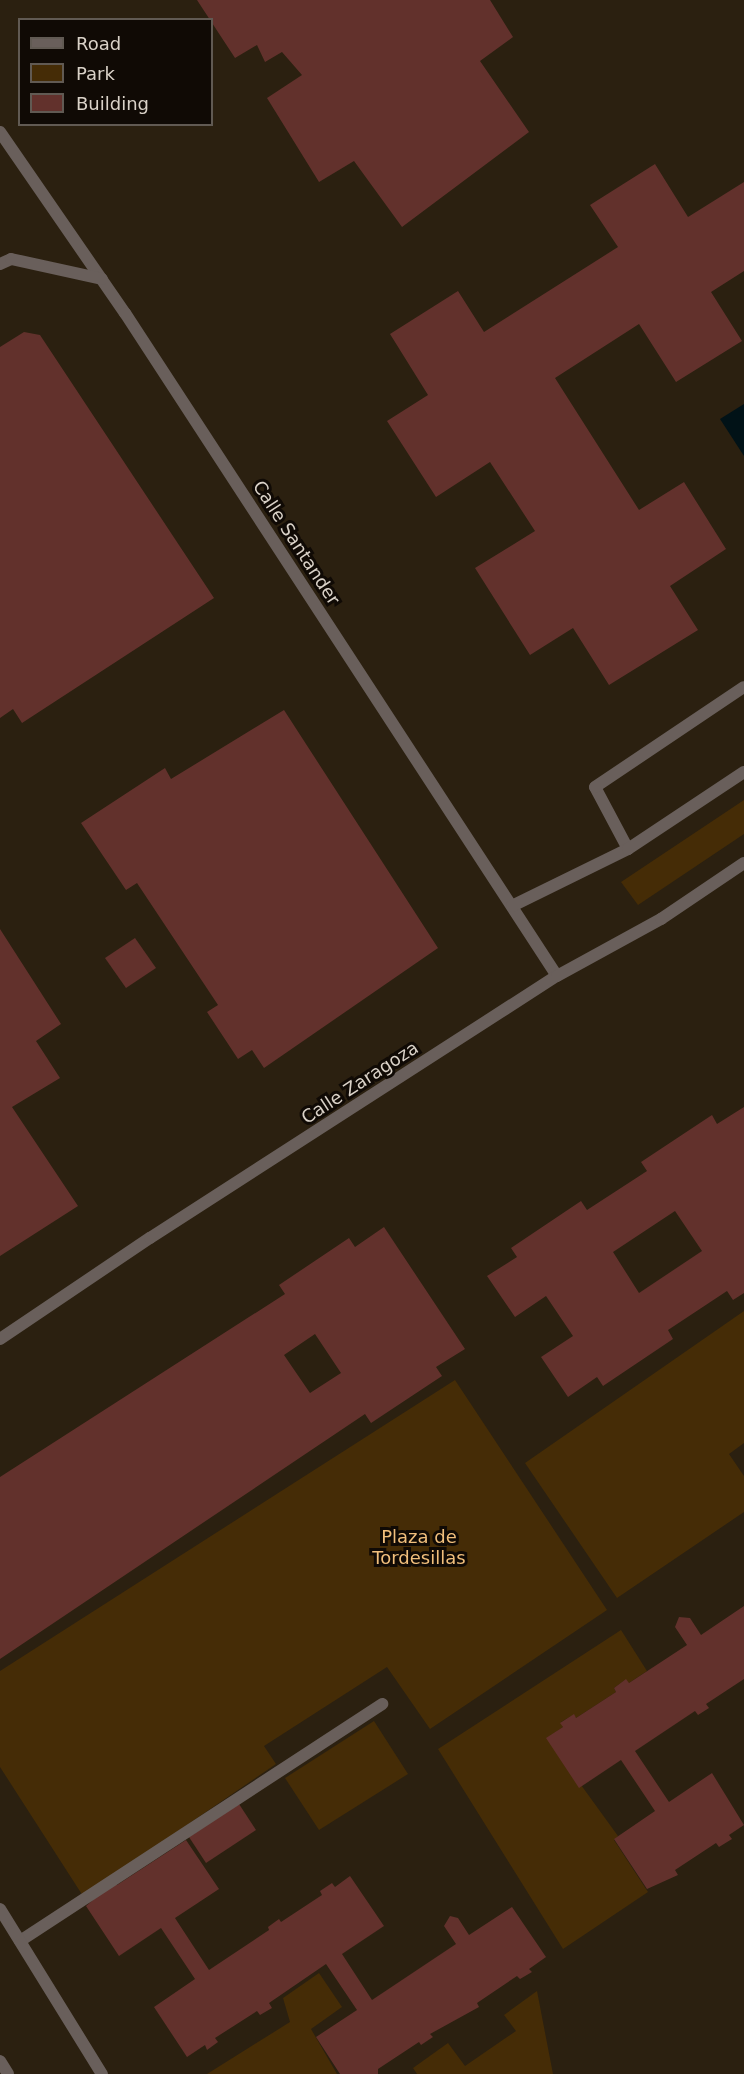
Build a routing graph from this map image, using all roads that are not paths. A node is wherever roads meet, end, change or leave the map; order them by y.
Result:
1 (0, 132) edge
2 (5, 262) edge
3 (102, 279) junction
4 (744, 687) edge
5 (744, 772) edge
6 (628, 849) junction
7 (744, 863) edge
8 (512, 906) junction
9 (557, 976) junction
10 (0, 1339) edge
11 (382, 1704) dead end
12 (0, 1909) edge
13 (20, 1941) junction
14 (0, 2061) edge
15 (8, 2074) edge
16 (102, 2074) edge

1 - 3 street, Calle Santander
2 - 3 street
3 - 8 street, Calle Santander
4 - 6 street
5 - 6 street
6 - 8 street
7 - 9 street, Calle Zaragoza
8 - 9 street, Calle Santander
9 - 10 street, Calle Zaragoza
11 - 13 street
12 - 13 street
13 - 16 street
14 - 15 street

